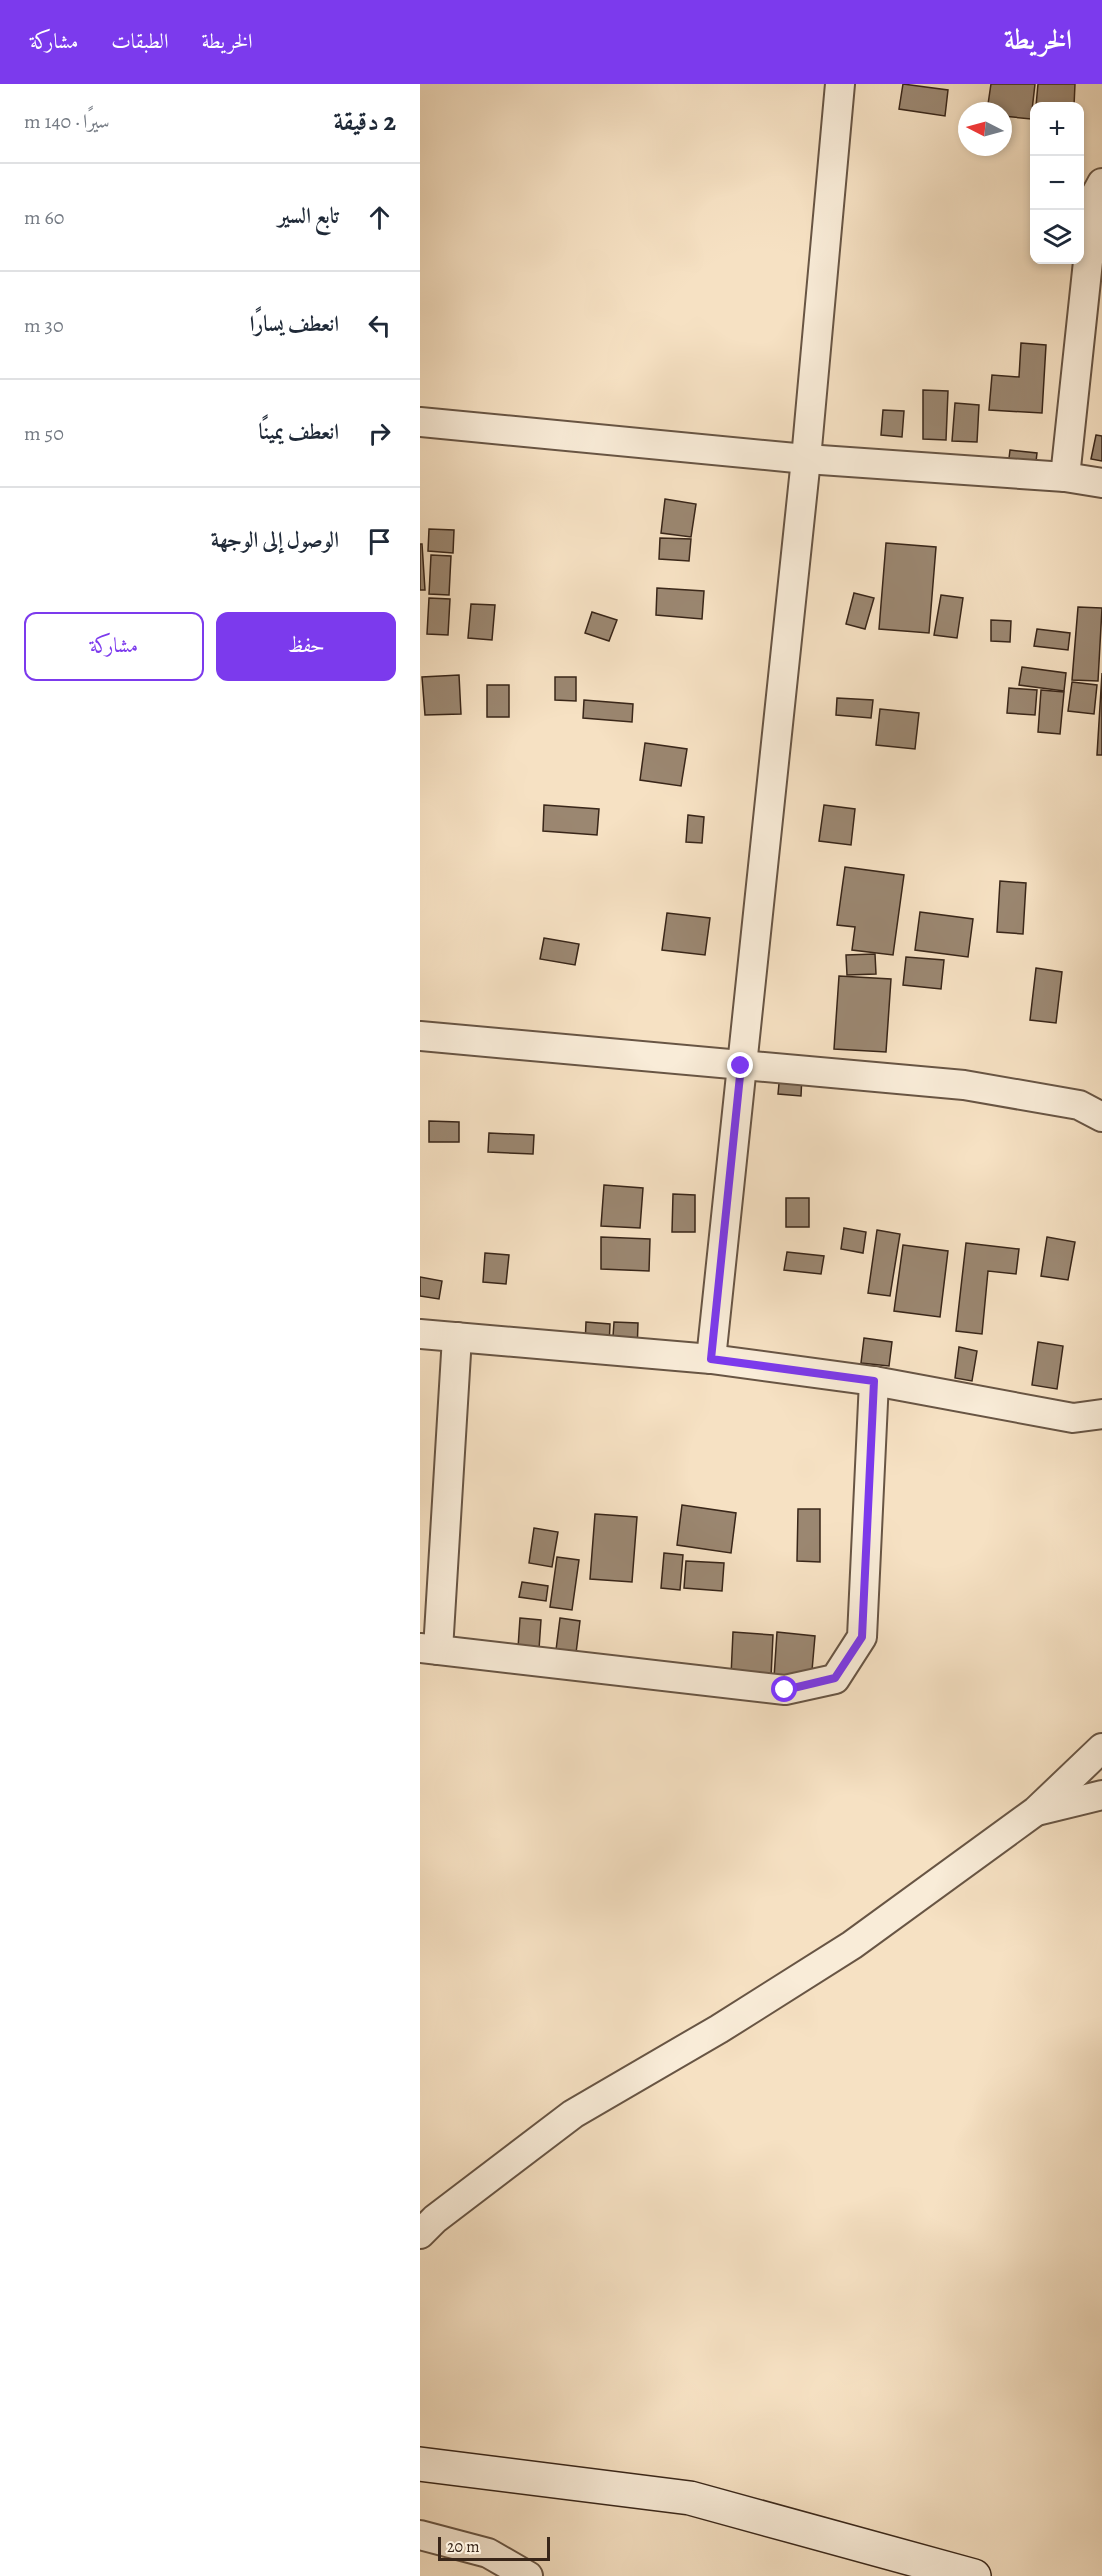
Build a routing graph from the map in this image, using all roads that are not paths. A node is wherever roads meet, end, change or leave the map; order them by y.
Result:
1 (840, 84) edge
2 (1100, 192) edge
3 (420, 422) edge
4 (806, 459) junction
5 (1065, 477) junction
6 (1102, 483) edge
7 (420, 1036) edge
8 (741, 1066) junction
9 (1102, 1117) edge
10 (420, 1334) edge
11 (457, 1337) junction
12 (711, 1359) junction
13 (874, 1381) junction
14 (1102, 1414) edge
15 (429, 1649) edge
16 (1102, 1748) edge
17 (1102, 1795) edge
18 (1036, 1811) junction
19 (420, 2234) edge
20 (420, 2464) edge
21 (420, 2535) edge
22 (528, 2576) edge
23 (974, 2576) edge

1 - 4 street
2 - 5 street
3 - 4 street
4 - 5 street
4 - 8 street
5 - 6 street
7 - 8 street
8 - 9 street
8 - 12 street
10 - 11 street
11 - 12 street
11 - 15 street
12 - 13 street
13 - 14 street
13 - 15 street
16 - 18 street
17 - 18 street
18 - 19 street
20 - 23 street
21 - 22 street

